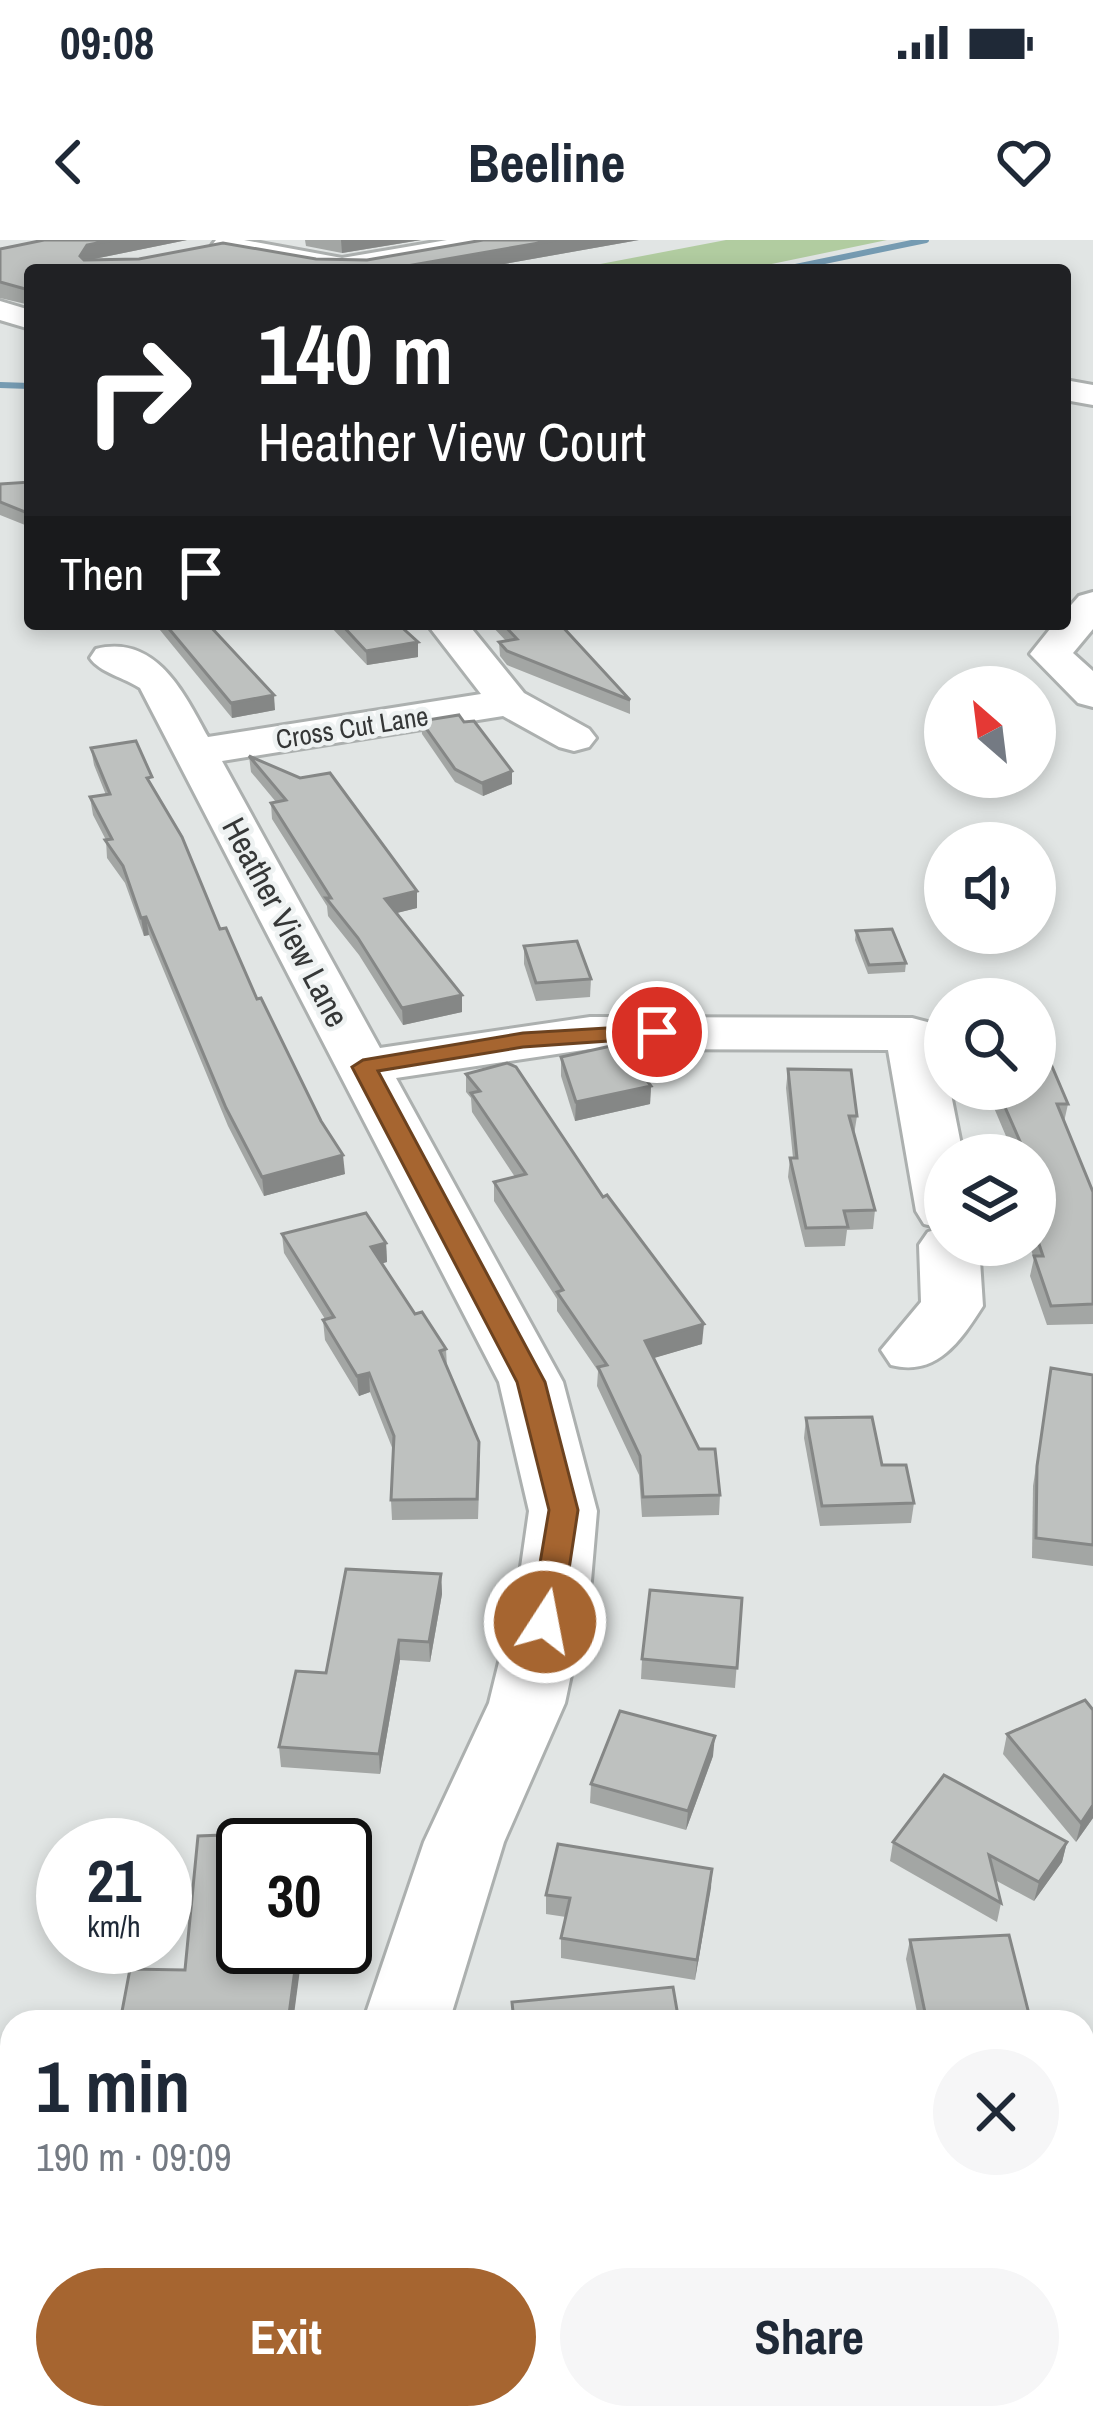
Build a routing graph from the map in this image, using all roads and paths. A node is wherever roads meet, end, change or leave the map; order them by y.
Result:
1 (496, 240) edge
2 (236, 242) edge
3 (193, 253) edge
4 (306, 264) edge
5 (341, 264) edge
6 (1093, 604) edge
7 (1071, 629) edge
8 (452, 630) edge
9 (1070, 630) edge
10 (110, 658) dead end
11 (1093, 694) edge
12 (509, 702) junction
13 (574, 738) dead end
14 (195, 752) junction
15 (363, 1067) junction
16 (931, 1134) edge
17 (950, 1266) edge
18 (913, 1350) dead end
19 (410, 2010) edge

1 - 5 street
2 - 3 street
2 - 4 street
6 - 7 street
8 - 12 street
9 - 11 street
10 - 14 street, Heather View Lane
12 - 13 street
12 - 14 street, Cross Cut Lane
14 - 15 street, Heather View Lane
15 - 16 street
15 - 19 street, Heather View Lane
17 - 18 street

